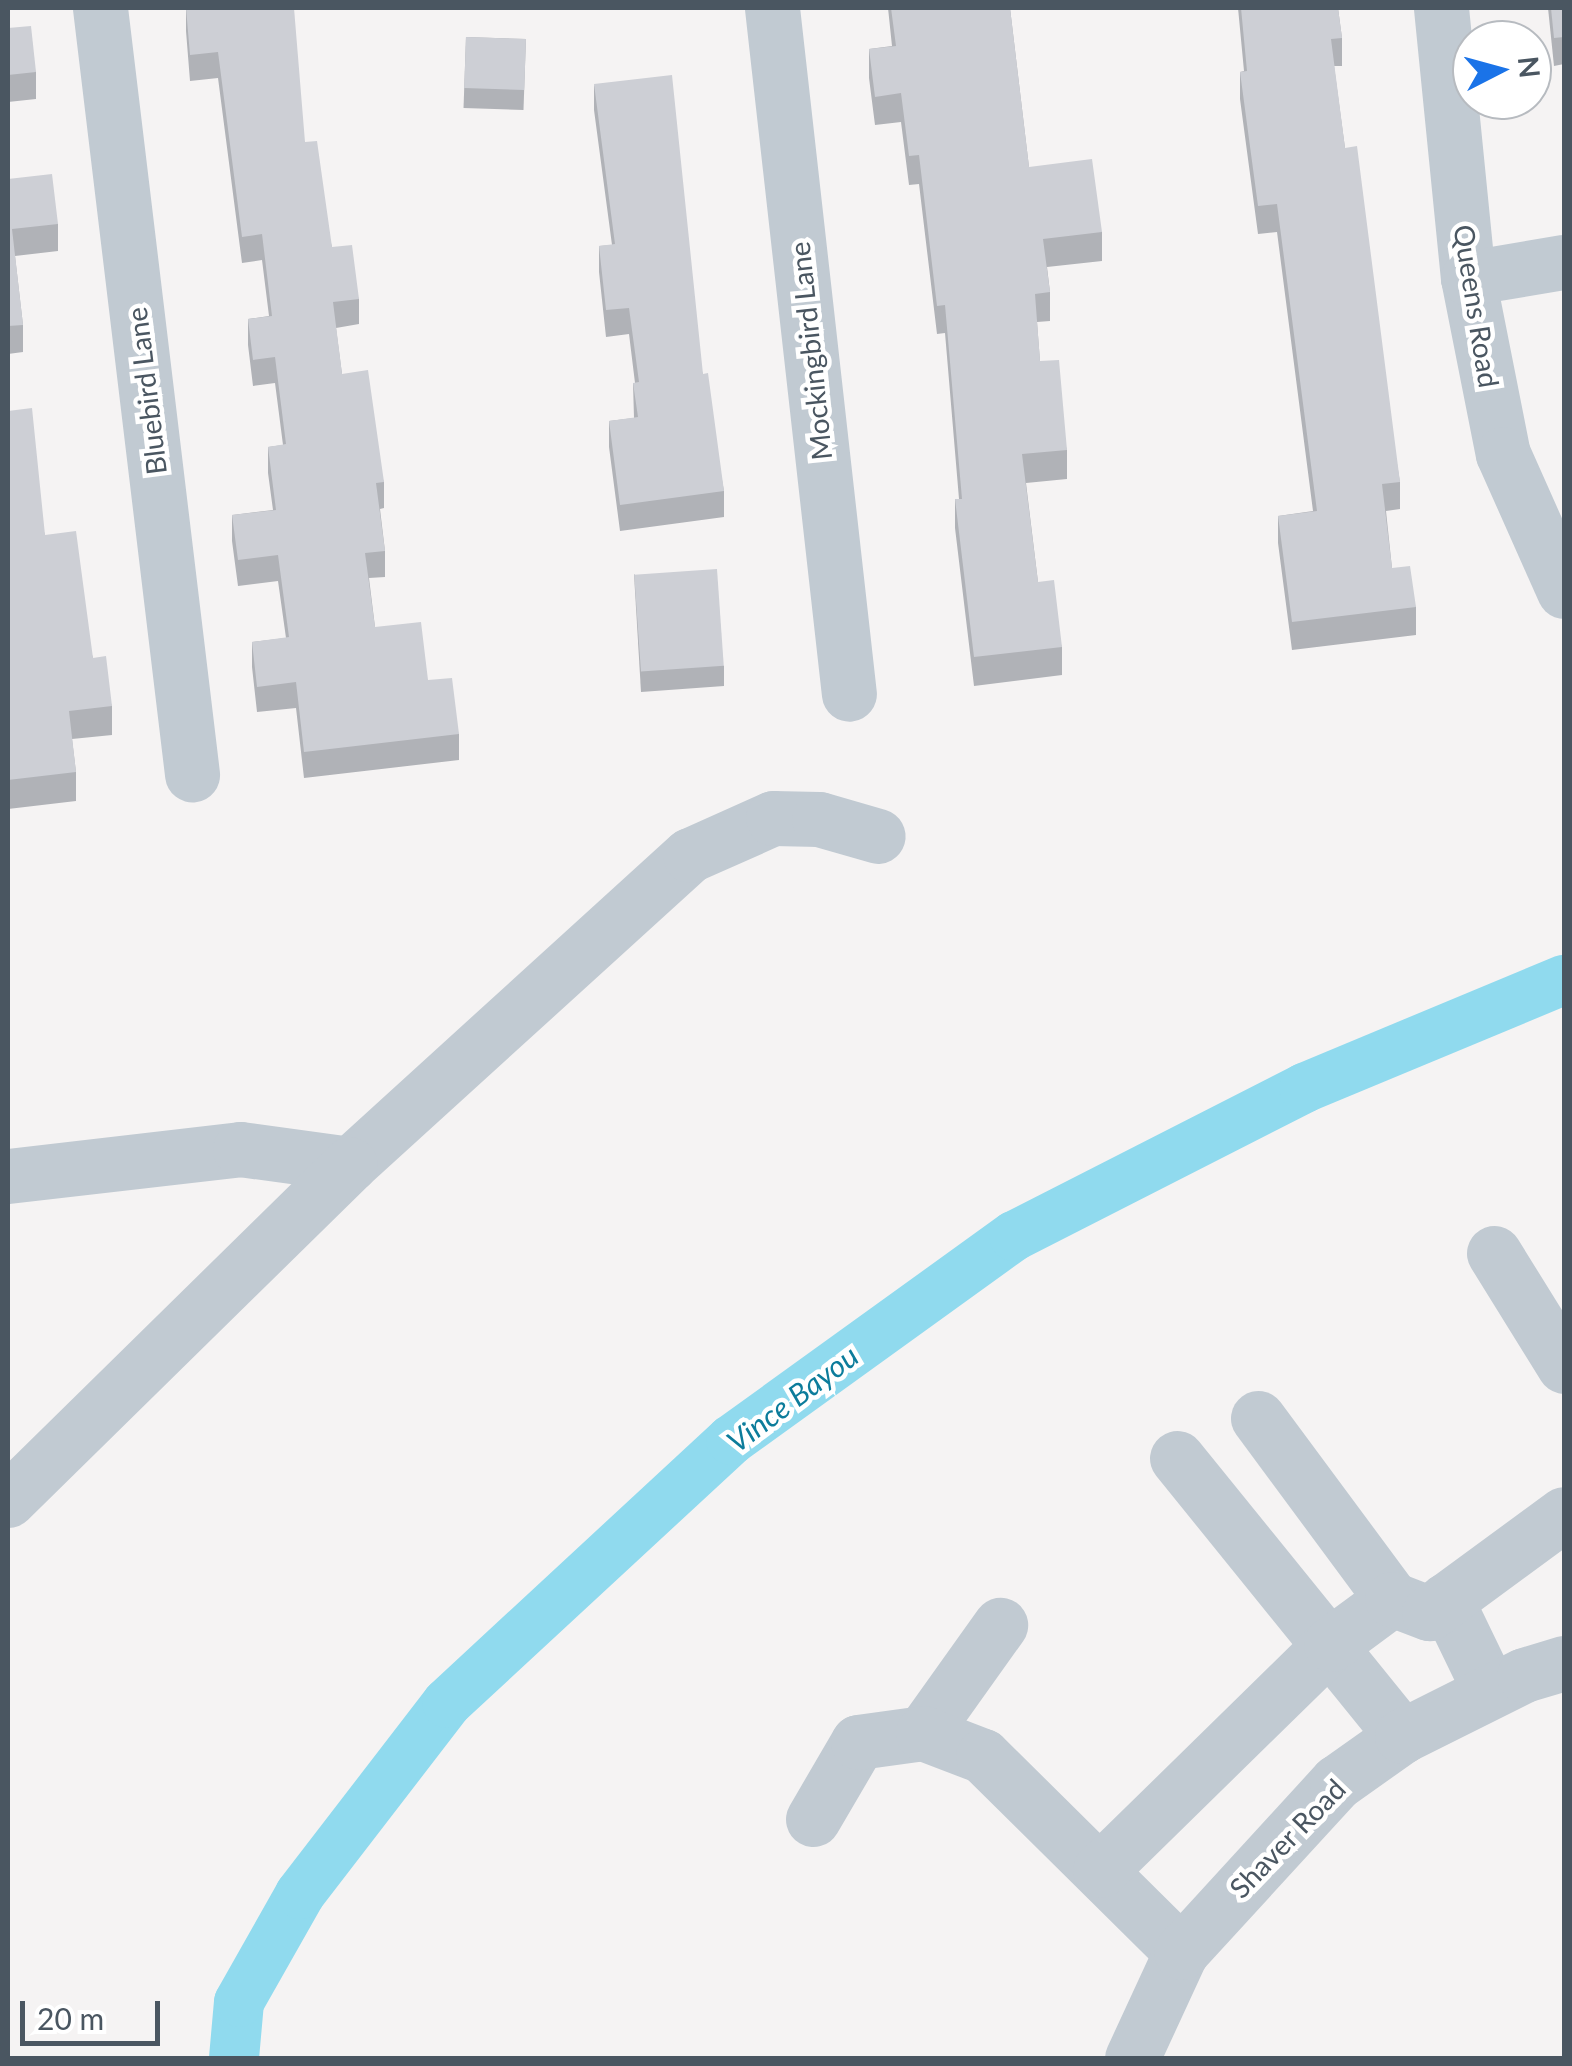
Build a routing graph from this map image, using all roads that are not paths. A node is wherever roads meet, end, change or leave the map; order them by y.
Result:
1 (100, 8) edge
2 (772, 8) edge
3 (1441, 8) edge
4 (1564, 262) edge
5 (1468, 278) junction
6 (1564, 591) edge
7 (849, 694) dead end
8 (192, 774) dead end
9 (878, 836) dead end
10 (350, 1164) junction
11 (8, 1176) edge
12 (1494, 1253) dead end
13 (1564, 1366) edge
14 (1258, 1418) dead end
15 (1177, 1458) dead end
16 (8, 1500) edge
17 (1564, 1514) edge
18 (1392, 1599) junction
19 (1446, 1600) junction
20 (1000, 1625) dead end
21 (1331, 1644) junction
22 (1564, 1663) edge
23 (1490, 1692) junction
24 (923, 1733) junction
25 (1402, 1736) junction
26 (812, 1819) dead end
27 (1100, 1870) junction
28 (1180, 1952) junction
29 (1132, 2058) edge

1 - 8 street, Bluebird Lane
2 - 7 street, Mockingbird Lane
3 - 5 street, Queens Road
4 - 5 street
5 - 6 street, Queens Road
9 - 10 street
10 - 11 street
10 - 16 street
12 - 13 street
14 - 18 street
15 - 21 street
17 - 19 street
18 - 19 street
18 - 21 street
19 - 23 street
20 - 24 street
21 - 25 street
21 - 27 street
22 - 23 street, Shaver Road
23 - 25 street, Shaver Road
24 - 26 street
24 - 27 street
25 - 28 street, Shaver Road
27 - 28 street
28 - 29 street, Shaver Road

